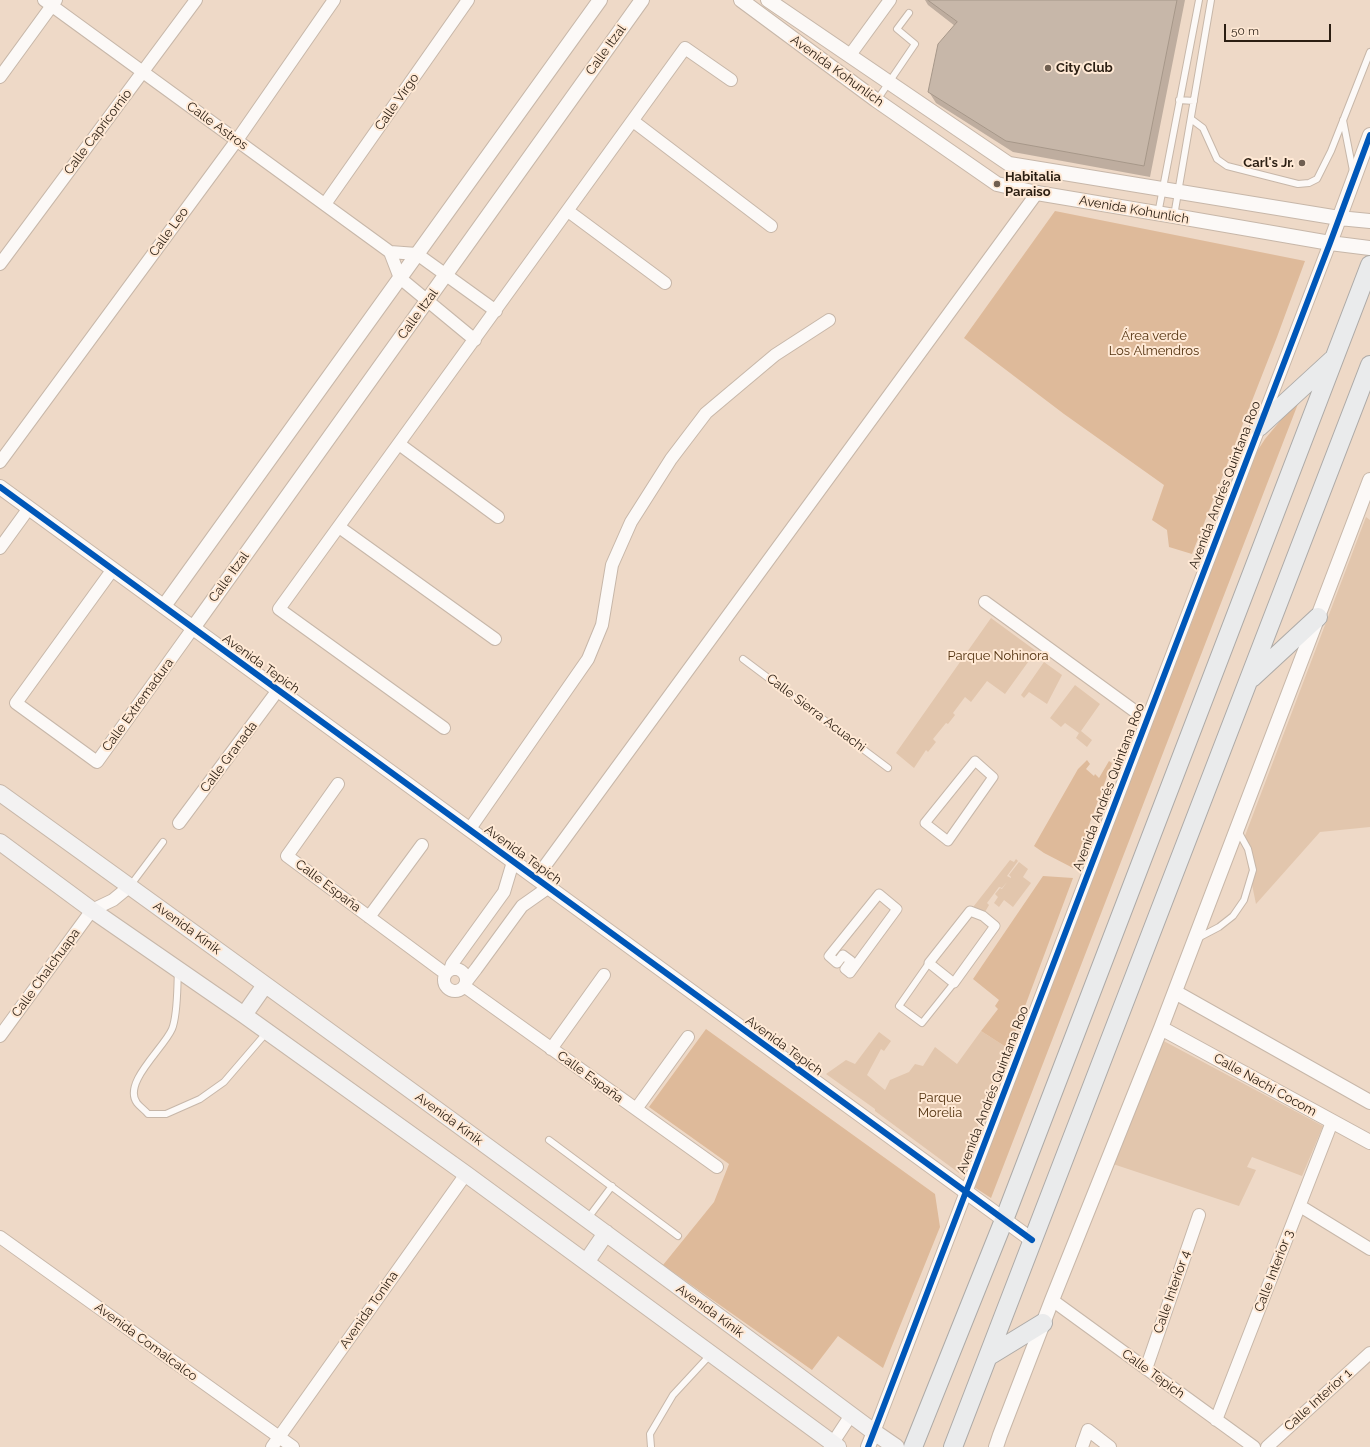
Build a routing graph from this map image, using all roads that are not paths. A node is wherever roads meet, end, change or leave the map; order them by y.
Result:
1 (196, 0) edge
2 (334, 0) edge
3 (468, 0) edge
4 (600, 0) edge
5 (642, 0) edge
6 (741, 0) edge
7 (768, 0) edge
8 (890, 0) edge
9 (1199, 0) edge
10 (1212, 0) edge
11 (50, 2) edge
12 (909, 13) dead end
13 (1193, 31) junction
14 (1206, 32) junction
15 (1370, 52) edge
16 (850, 55) junction
17 (1187, 61) junction
18 (1201, 62) junction
19 (143, 72) junction
20 (0, 77) edge
21 (731, 80) dead end
22 (889, 83) junction
23 (876, 100) junction
24 (1179, 100) junction
25 (1194, 101) junction
26 (1191, 119) junction
27 (1344, 120) junction
28 (633, 122) junction
29 (1370, 135) edge
30 (237, 140) junction
31 (1354, 178) junction
32 (1162, 189) junction
33 (1179, 192) junction
34 (1037, 193) junction
35 (325, 204) junction
36 (568, 212) junction
37 (1158, 214) junction
38 (1174, 216) junction
39 (1339, 218) junction
40 (1370, 221) edge
41 (771, 226) dead end
42 (1330, 243) junction
43 (1370, 248) edge
44 (390, 252) junction
45 (417, 254) junction
46 (0, 264) edge
47 (1370, 265) edge
48 (446, 275) junction
49 (400, 278) junction
50 (665, 283) dead end
51 (427, 300) junction
52 (496, 311) junction
53 (829, 320) dead end
54 (475, 340) junction
55 (1335, 357) junction
56 (1368, 370) edge
57 (1370, 394) edge
58 (1259, 427) junction
59 (399, 444) junction
60 (0, 462) edge
61 (0, 487) edge
62 (1368, 489) edge
63 (29, 508) junction
64 (498, 517) dead end
65 (339, 527) junction
66 (0, 548) edge
67 (113, 569) junction
68 (985, 602) dead end
69 (164, 606) junction
70 (1318, 617) junction
71 (193, 628) junction
72 (495, 639) dead end
73 (743, 659) dead end
74 (1248, 681) junction
75 (278, 690) junction
76 (1147, 720) junction
77 (444, 728) dead end
78 (888, 768) dead end
79 (338, 784) dead end
80 (0, 793) edge
81 (179, 823) dead end
82 (925, 823) joint
83 (1237, 829) junction
84 (470, 830) junction
85 (0, 842) edge
86 (163, 842) dead end
87 (422, 845) dead end
88 (514, 862) junction
89 (536, 878) junction
90 (130, 886) junction
91 (549, 887) junction
92 (92, 910) junction
93 (369, 917) junction
94 (1194, 940) junction
95 (459, 955) junction
96 (837, 963) joint
97 (929, 963) junction
98 (476, 969) junction
99 (178, 970) junction
100 (448, 972) junction
101 (604, 975) dead end
102 (954, 983) junction
103 (465, 984) junction
104 (265, 985) junction
105 (1175, 992) junction
106 (244, 1015) junction
107 (1161, 1028) junction
108 (267, 1032) junction
109 (0, 1036) edge
110 (688, 1037) dead end
111 (551, 1049) junction
112 (1370, 1102) edge
113 (636, 1109) junction
114 (1332, 1122) junction
115 (549, 1140) dead end
116 (1370, 1142) edge
117 (717, 1167) dead end
118 (466, 1174) junction
119 (612, 1186) junction
120 (966, 1192) junction
121 (1300, 1206) junction
122 (1199, 1215) dead end
123 (587, 1220) junction
124 (1004, 1220) junction
125 (606, 1233) junction
126 (678, 1236) dead end
127 (0, 1237) edge
128 (1032, 1240) junction
129 (1370, 1249) edge
130 (587, 1261) junction
131 (1052, 1300) junction
132 (1043, 1323) junction
133 (1370, 1353) edge
134 (711, 1354) junction
135 (989, 1356) junction
136 (1146, 1369) junction
137 (851, 1415) junction
138 (1216, 1420) junction
139 (279, 1437) junction
140 (871, 1440) edge
141 (834, 1446) edge
142 (272, 1447) edge
143 (293, 1447) edge
144 (651, 1447) edge
145 (896, 1447) edge
146 (913, 1447) edge
147 (953, 1447) edge
148 (996, 1447) edge
149 (1082, 1447) edge
150 (1110, 1447) edge
151 (1254, 1447) edge
152 (1267, 1447) edge

1 - 19 street, Calle Capricornio
2 - 30 street, Calle Leo
3 - 35 street, Calle Virgo
4 - 45 street
5 - 48 street, Calle Itzal
6 - 23 street, Avenida Kohunlich
7 - 16 street, Avenida Kohunlich
8 - 16 street
9 - 13 lane
10 - 14 lane
11 - 19 street, Calle Astros
11 - 20 street
12 - 22 lane
13 - 14 lane
13 - 17 lane
14 - 18 lane
15 - 27 lane
16 - 22 street, Avenida Kohunlich
17 - 18 lane
17 - 24 lane
18 - 25 lane
19 - 30 street, Calle Astros
19 - 46 street, Calle Capricornio
21 - 28 street
22 - 23 lane
22 - 32 street, Avenida Kohunlich
23 - 34 street, Avenida Kohunlich
24 - 25 lane
24 - 32 lane
25 - 26 lane
26 - 27 lane
26 - 33 lane
27 - 31 lane
28 - 36 street
28 - 41 street
29 - 31 street, Avenida Andrés Quintana Roo
30 - 35 street, Calle Astros
30 - 60 street, Calle Leo
31 - 39 street, Avenida Andrés Quintana Roo
32 - 33 street, Avenida Kohunlich
32 - 37 lane
33 - 38 lane
33 - 39 street, Avenida Kohunlich
34 - 37 street, Avenida Kohunlich
34 - 89 street
35 - 44 street, Calle Astros
36 - 50 street
36 - 52 street
37 - 38 street, Avenida Kohunlich
38 - 42 street, Avenida Kohunlich
39 - 40 street, Avenida Kohunlich
39 - 42 street, Avenida Andrés Quintana Roo
42 - 43 street, Avenida Kohunlich
42 - 58 street, Avenida Andrés Quintana Roo
44 - 45 street
44 - 49 street
45 - 48 street
45 - 49 street
47 - 55 main road
48 - 51 street, Calle Itzal
48 - 52 street
49 - 51 street
49 - 69 street
51 - 54 street
51 - 71 street, Calle Itzal
52 - 54 street
53 - 84 street
54 - 59 street
55 - 58 main road
55 - 124 main road
56 - 57 main road
56 - 74 main road
58 - 76 street, Avenida Andrés Quintana Roo
59 - 64 street
59 - 65 street
61 - 63 street, Avenida Tepich
62 - 70 street
63 - 66 street
63 - 67 street, Avenida Tepich
65 - 72 street
65 - 77 street
67 - 69 street, Avenida Tepich
67 - 71 street, Calle Extremadura
68 - 76 street
69 - 71 street, Avenida Tepich
70 - 74 main road
70 - 83 street
71 - 75 street, Avenida Tepich
73 - 78 lane, Calle Sierra Acuachi
74 - 128 main road
75 - 81 street, Calle Granada
75 - 84 street, Avenida Tepich
76 - 120 street, Avenida Andrés Quintana Roo
79 - 93 street, Calle España
80 - 90 main road, Avenida Kinik
82 - 82 street
83 - 94 street
83 - 94 lane
84 - 88 street, Avenida Tepich
85 - 92 main road
86 - 90 lane
87 - 93 street
88 - 89 street, Avenida Tepich
88 - 95 street
89 - 91 street, Avenida Tepich
90 - 92 street
90 - 104 main road, Avenida Kinik
91 - 98 street
91 - 120 street, Avenida Tepich
92 - 99 main road
92 - 109 street, Calle Chalchuapa
93 - 100 street, Calle España
94 - 105 street
95 - 98 street
95 - 100 street
96 - 96 street
97 - 102 lane
97 - 102 lane
97 - 102 street
98 - 103 street
99 - 106 main road
99 - 108 lane
100 - 103 street, Calle España
100 - 103 street
101 - 111 street
103 - 111 street, Calle España
104 - 106 main road
104 - 123 main road, Avenida Kinik
105 - 107 street
105 - 112 street
106 - 108 main road
107 - 114 street, Calle Nachi Cocom
107 - 131 street
108 - 118 main road
110 - 113 street
111 - 113 street, Calle España
113 - 117 street, Calle España
114 - 116 street, Calle Nachi Cocom
114 - 121 street, Calle Interior 3
115 - 119 lane
118 - 130 main road
118 - 139 street, Avenida Tonina
119 - 123 lane
119 - 126 lane
120 - 124 street, Avenida Tepich
120 - 140 street, Avenida Andrés Quintana Roo
121 - 129 street
121 - 138 street, Calle Interior 3
122 - 136 street, Calle Interior 4
123 - 125 main road, Avenida Kinik
124 - 128 street, Avenida Tepich
124 - 146 main road
125 - 130 main road
125 - 137 main road, Avenida Kinik
127 - 139 street, Avenida Comalcalco
128 - 135 main road
130 - 134 main road
131 - 132 street
131 - 136 street, Calle Tepich
132 - 135 main road
132 - 148 street
133 - 152 street, Calle Interior 1
134 - 141 main road
134 - 144 lane
135 - 147 main road
136 - 138 street, Calle Tepich
137 - 140 main road, Avenida Kinik
137 - 141 street
138 - 151 street, Calle Tepich
139 - 142 street, Avenida Tonina
139 - 143 street, Avenida Comalcalco
140 - 145 main road, Avenida Kinik
149 - 150 street

